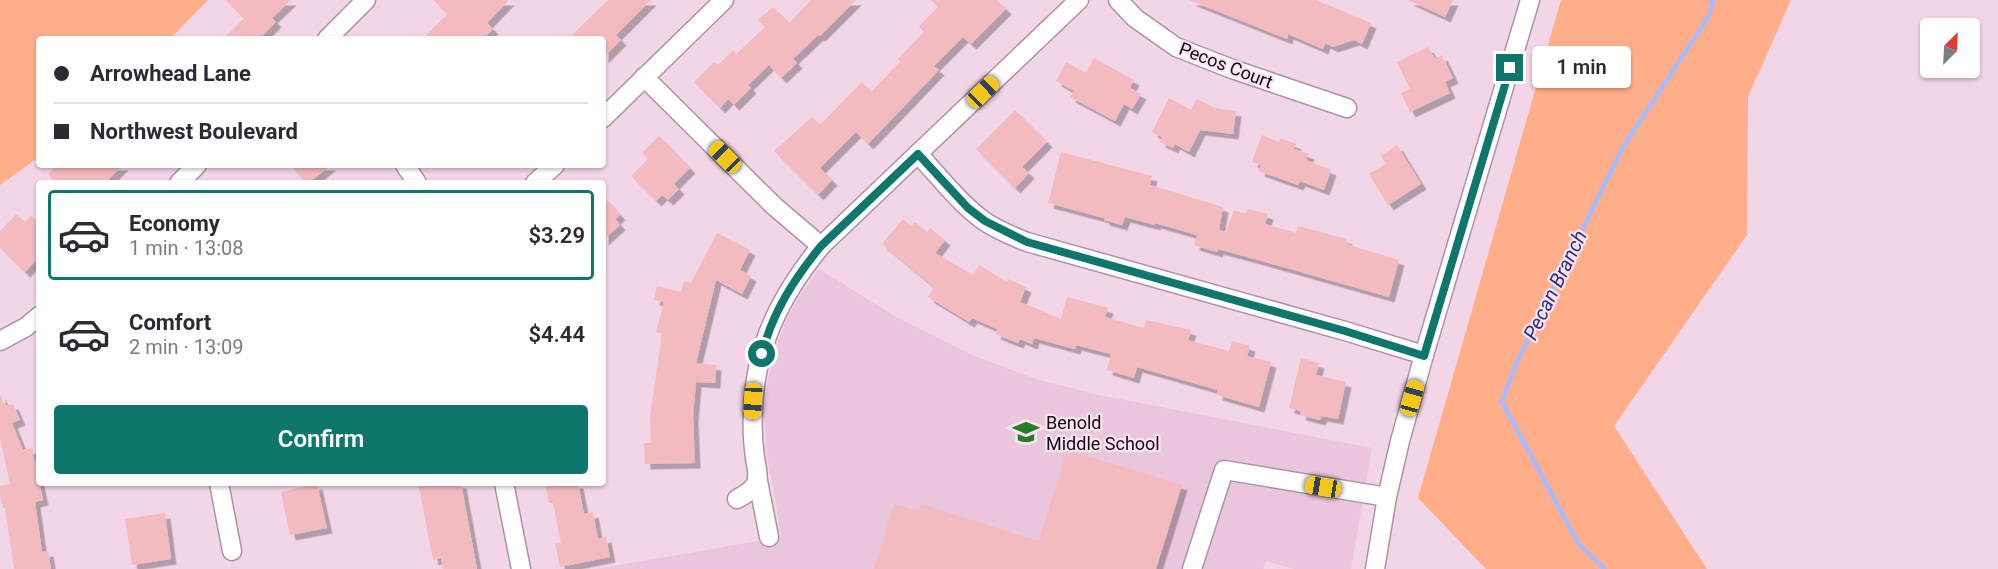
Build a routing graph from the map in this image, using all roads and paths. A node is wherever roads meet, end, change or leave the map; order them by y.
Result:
1 (366, 0) edge
2 (724, 0) edge
3 (1079, 0) edge
4 (1118, 0) edge
5 (1530, 0) edge
6 (330, 36) edge
7 (644, 77) junction
8 (1347, 108) dead end
9 (606, 115) edge
10 (918, 154) junction
11 (194, 168) edge
12 (552, 168) edge
13 (182, 180) edge
14 (538, 180) edge
15 (821, 246) junction
16 (36, 319) edge
17 (0, 341) edge
18 (1424, 356) junction
19 (757, 476) junction
20 (220, 486) edge
21 (505, 486) edge
22 (1387, 497) junction
23 (737, 500) dead end
24 (769, 537) dead end
25 (232, 551) dead end
26 (521, 569) edge
27 (1192, 569) edge
28 (1375, 569) edge

1 - 6 street
2 - 7 street
3 - 10 street
4 - 8 street, Pecos Court
5 - 18 street
7 - 9 street
7 - 15 street
10 - 15 street
10 - 18 street
11 - 13 street
12 - 14 street
15 - 19 street
16 - 17 street
18 - 22 street
19 - 23 street
19 - 24 street
20 - 25 street
21 - 26 street
22 - 27 street
22 - 28 street

